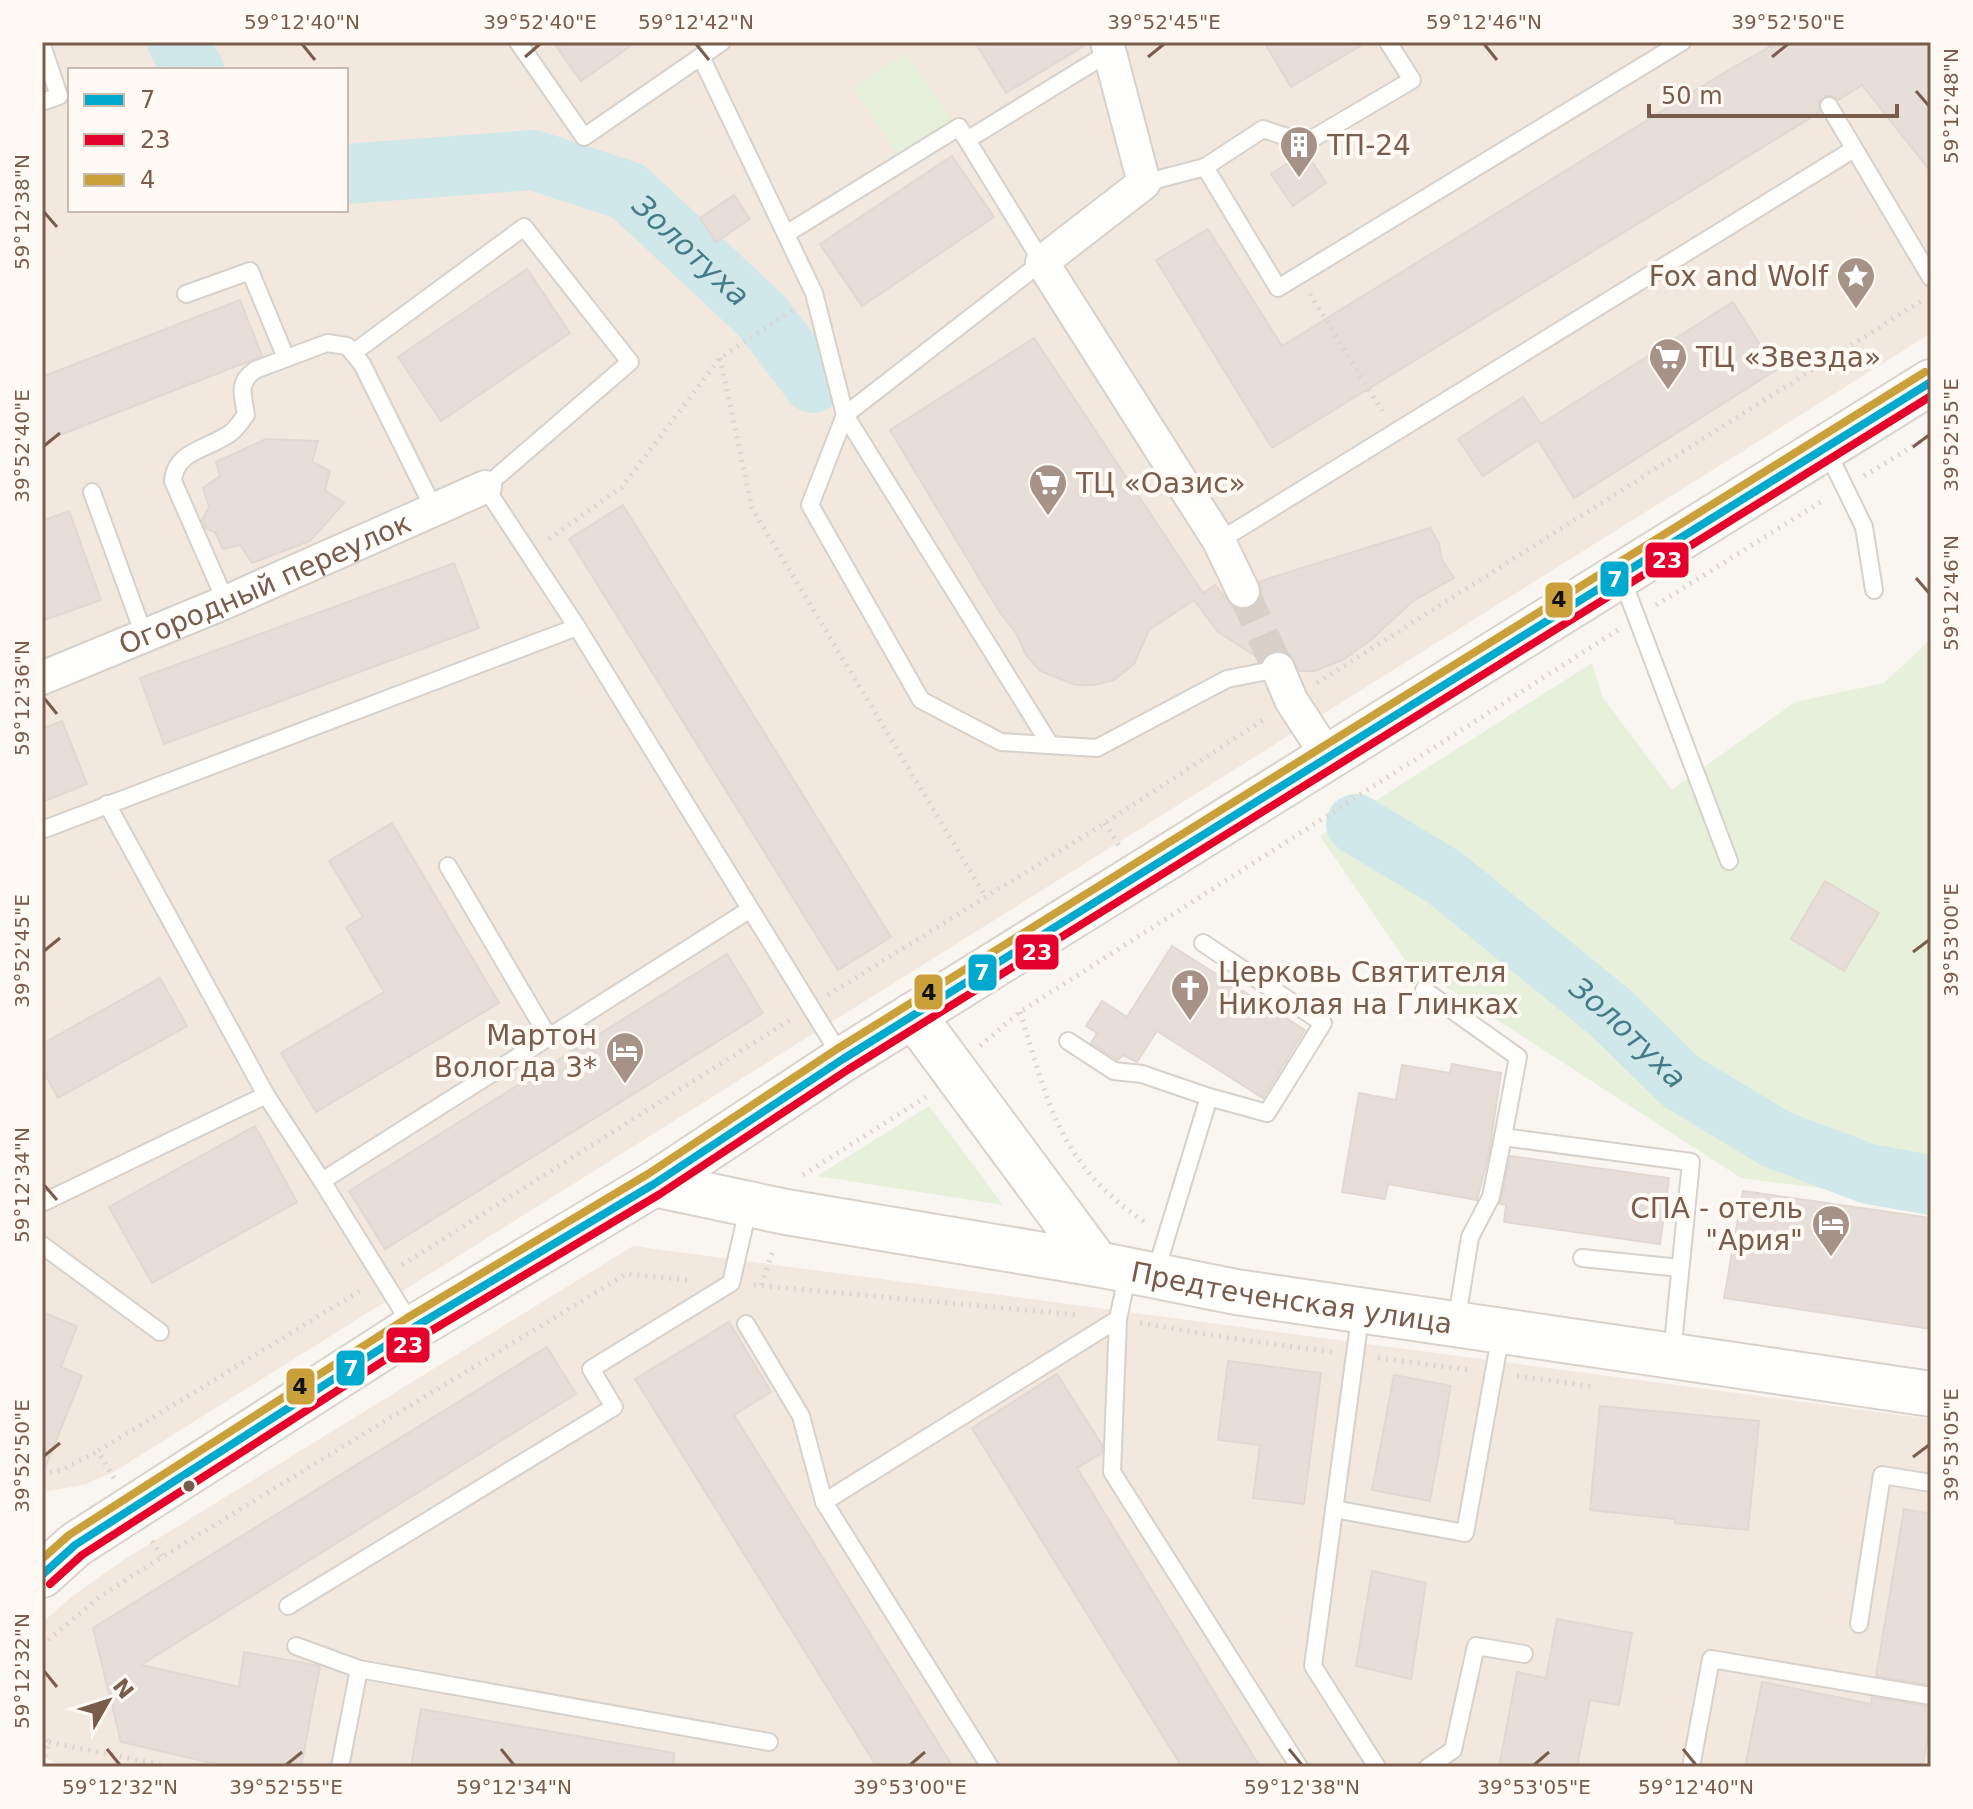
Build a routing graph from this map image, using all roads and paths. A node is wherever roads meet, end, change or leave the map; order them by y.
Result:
1 (518, 42) edge
2 (722, 42) edge
3 (1388, 42) edge
4 (1682, 42) edge
5 (42, 45) edge
6 (1109, 47) edge
7 (701, 57) junction
8 (42, 102) edge
9 (1829, 106) dead end
10 (967, 140) junction
11 (1854, 149) junction
12 (1205, 167) junction
13 (1144, 183) junction
14 (786, 234) junction
15 (1042, 262) junction
16 (1928, 268) edge
17 (1299, 276) junction
18 (186, 294) dead end
19 (1931, 295) edge
20 (796, 307) dead end
21 (353, 353) junction
22 (286, 358) junction
23 (720, 358) junction
24 (1931, 382) edge
25 (845, 415) junction
26 (1395, 433) junction
27 (1931, 435) edge
28 (1825, 448) junction
29 (485, 487) junction
30 (1845, 488) junction
31 (92, 492) dead end
32 (435, 511) junction
33 (1219, 541) junction
34 (527, 554) junction
35 (1621, 575) junction
36 (1874, 590) dead end
37 (1243, 591) tunnel mouth
38 (226, 602) junction
39 (1637, 617) junction
40 (577, 627) junction
41 (144, 635) junction
42 (1278, 669) joint
43 (42, 678) edge
44 (1291, 700) junction
45 (1049, 743) junction
46 (1328, 757) junction
47 (107, 804) junction
48 (42, 830) edge
49 (1729, 861) dead end
50 (448, 866) dead end
51 (986, 897) junction
52 (749, 910) junction
53 (1203, 943) dead end
54 (1424, 990) dead end
55 (810, 1007) junction
56 (1020, 1012) junction
57 (913, 1015) junction
58 (549, 1038) junction
59 (1068, 1041) dead end
60 (843, 1059) junction
61 (952, 1069) junction
62 (266, 1095) junction
63 (1209, 1097) junction
64 (1503, 1137) junction
65 (322, 1181) junction
66 (654, 1184) junction
67 (42, 1203) edge
68 (767, 1208) junction
69 (42, 1245) edge
70 (1582, 1258) dead end
71 (1137, 1261) junction
72 (1680, 1268) junction
73 (381, 1278) junction
74 (761, 1285) dead end
75 (1361, 1310) junction
76 (1118, 1319) junction
77 (746, 1324) dead end
78 (1456, 1324) junction
79 (413, 1328) junction
80 (1501, 1331) junction
81 (160, 1332) dead end
82 (1229, 1338) dead end
83 (1355, 1355) junction
84 (1672, 1356) junction
85 (1494, 1373) junction
86 (1603, 1388) dead end
87 (1931, 1394) edge
88 (98, 1451) junction
89 (42, 1474) edge
90 (1931, 1483) edge
91 (824, 1502) junction
92 (132, 1509) junction
93 (1334, 1509) junction
94 (53, 1552) edge
95 (162, 1557) dead end
96 (42, 1575) edge
97 (288, 1606) dead end
98 (1859, 1624) dead end
99 (296, 1646) dead end
100 (1524, 1654) dead end
101 (359, 1669) junction
102 (1931, 1696) edge
103 (42, 1733) edge
104 (49, 1742) junction
105 (769, 1742) dead end
106 (42, 1767) edge
107 (172, 1767) edge
108 (340, 1767) edge
109 (990, 1767) edge
110 (1299, 1767) edge
111 (1377, 1767) edge
112 (1428, 1767) edge
113 (1691, 1767) edge

1 - 7 lane
2 - 7 lane
3 - 12 lane
4 - 17 lane
5 - 8 lane
6 - 10 lane
6 - 13 street
7 - 14 lane
9 - 11 lane
10 - 14 lane
10 - 15 lane
11 - 16 lane
11 - 26 lane
12 - 13 lane
12 - 17 lane
13 - 15 street
14 - 25 lane
15 - 25 lane
15 - 33 street
17 - 26 path
18 - 22 lane
19 - 44 path
20 - 23 path
21 - 22 lane
21 - 29 lane
21 - 32 lane
22 - 38 lane
23 - 34 path
23 - 51 path
24 - 28 main road
25 - 45 lane
25 - 45 lane
26 - 33 lane
27 - 30 path
28 - 30 lane
28 - 35 main road
29 - 32 street, Огородный переулок
29 - 34 lane
30 - 36 lane
30 - 39 path
31 - 41 lane
32 - 38 street, Огородный переулок
33 - 37 street
34 - 40 lane
35 - 39 lane
35 - 46 main road
38 - 41 street, Огородный переулок
39 - 49 lane
39 - 56 path
40 - 47 lane
40 - 52 lane
41 - 43 street, Огородный переулок
42 - 44 street
42 - 45 lane
44 - 46 street
44 - 51 path
46 - 57 main road
47 - 48 lane
47 - 62 lane
50 - 58 lane
51 - 55 path
52 - 55 lane
52 - 58 lane
53 - 63 lane
54 - 64 lane
55 - 60 lane
55 - 73 path
56 - 61 path
56 - 71 path
57 - 60 main road
57 - 61 main road
58 - 65 lane
59 - 63 lane
60 - 66 main road
61 - 68 path
61 - 71 main road
62 - 65 lane
62 - 67 lane
63 - 71 lane
64 - 72 lane
64 - 78 lane
65 - 73 lane
66 - 68 main road, Предтеченская улица
66 - 79 main road
68 - 71 main road, Предтеченская улица
68 - 74 path
68 - 97 lane
69 - 81 lane
70 - 72 lane
71 - 75 main road, Предтеченская улица
71 - 76 lane
72 - 84 lane
73 - 79 lane
73 - 88 path
75 - 78 main road, Предтеченская улица
75 - 83 lane
76 - 91 lane
76 - 110 lane
77 - 91 lane
78 - 80 main road, Предтеченская улица
79 - 92 main road
80 - 84 main road, Предтеченская улица
80 - 85 lane
82 - 83 path
83 - 85 path
83 - 93 lane
84 - 87 main road, Предтеченская улица
85 - 86 path
85 - 93 lane
88 - 89 path
88 - 92 path
90 - 98 lane
91 - 109 lane
92 - 94 main road
92 - 95 path
93 - 111 lane
94 - 96 main road
99 - 101 lane
100 - 112 lane
101 - 105 lane
101 - 108 lane
102 - 113 lane
103 - 104 path
104 - 106 path
104 - 107 path

